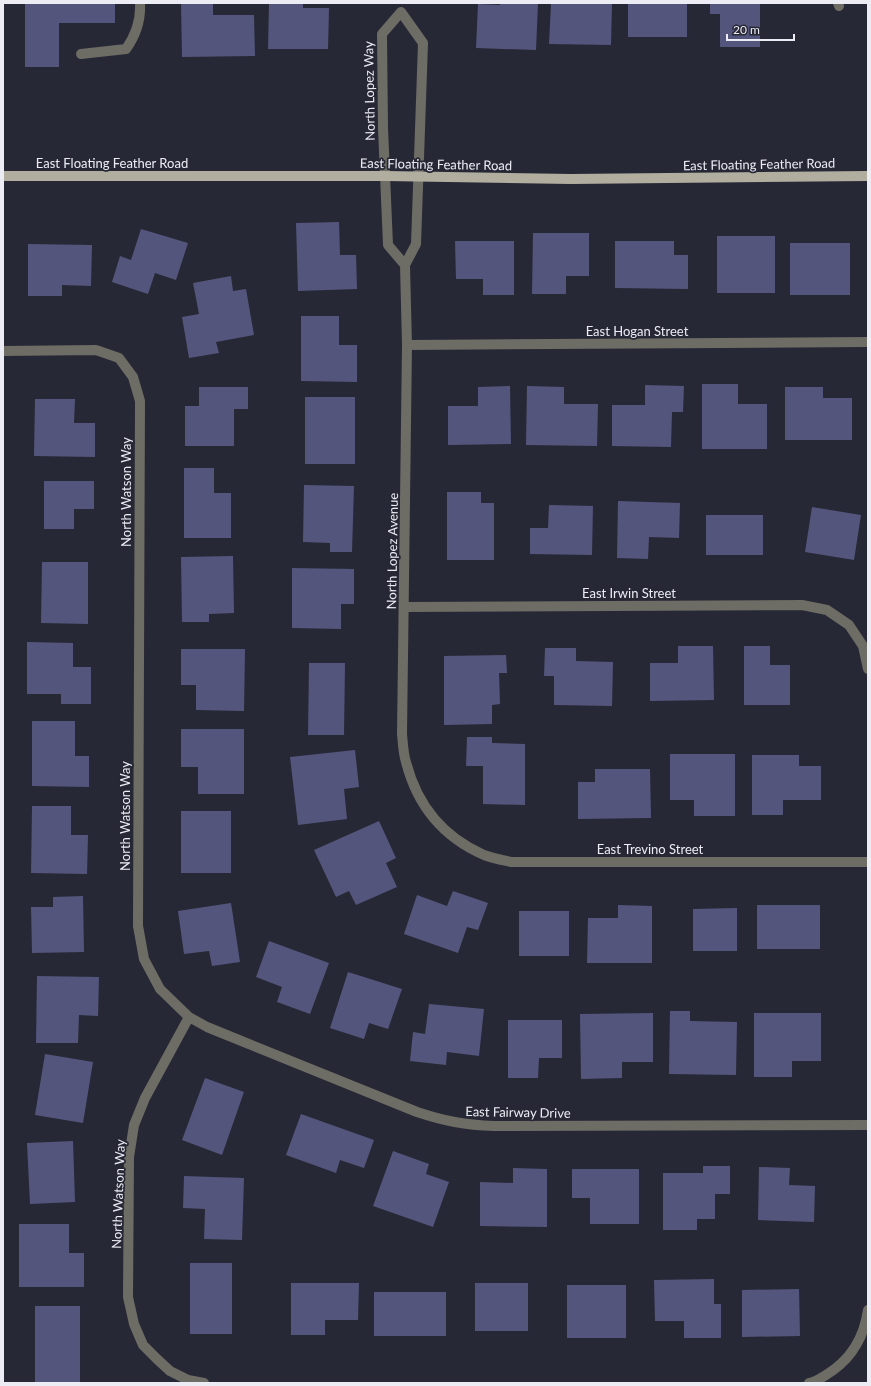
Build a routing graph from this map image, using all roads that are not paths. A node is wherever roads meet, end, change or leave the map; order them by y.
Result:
1 (140, 3) edge
2 (402, 7) edge
3 (81, 54) dead end
4 (3, 176) edge
5 (385, 176) junction
6 (868, 176) edge
7 (418, 177) junction
8 (405, 265) junction
9 (868, 342) edge
10 (407, 345) junction
11 (3, 351) edge
12 (404, 607) junction
13 (868, 669) edge
14 (441, 827) joint
15 (868, 862) edge
16 (189, 1017) junction
17 (868, 1125) edge
18 (868, 1310) edge
19 (204, 1383) edge
20 (810, 1383) edge

1 - 3 street
2 - 5 street, North Lopez Way
2 - 7 street, North Lopez Way
4 - 5 main road, East Floating Feather Road
5 - 7 main road, East Floating Feather Road
5 - 8 street
6 - 7 main road, East Floating Feather Road
7 - 8 street, North Lopez Avenue
8 - 10 street, North Lopez Avenue
9 - 10 street, East Hogan Street
10 - 12 street, North Lopez Avenue
11 - 16 street, North Watson Way
12 - 13 street, East Irwin Street
12 - 14 street, North Lopez Avenue
14 - 15 street, East Trevino Street
16 - 17 street, East Fairway Drive
16 - 19 street, North Watson Way
18 - 20 street

